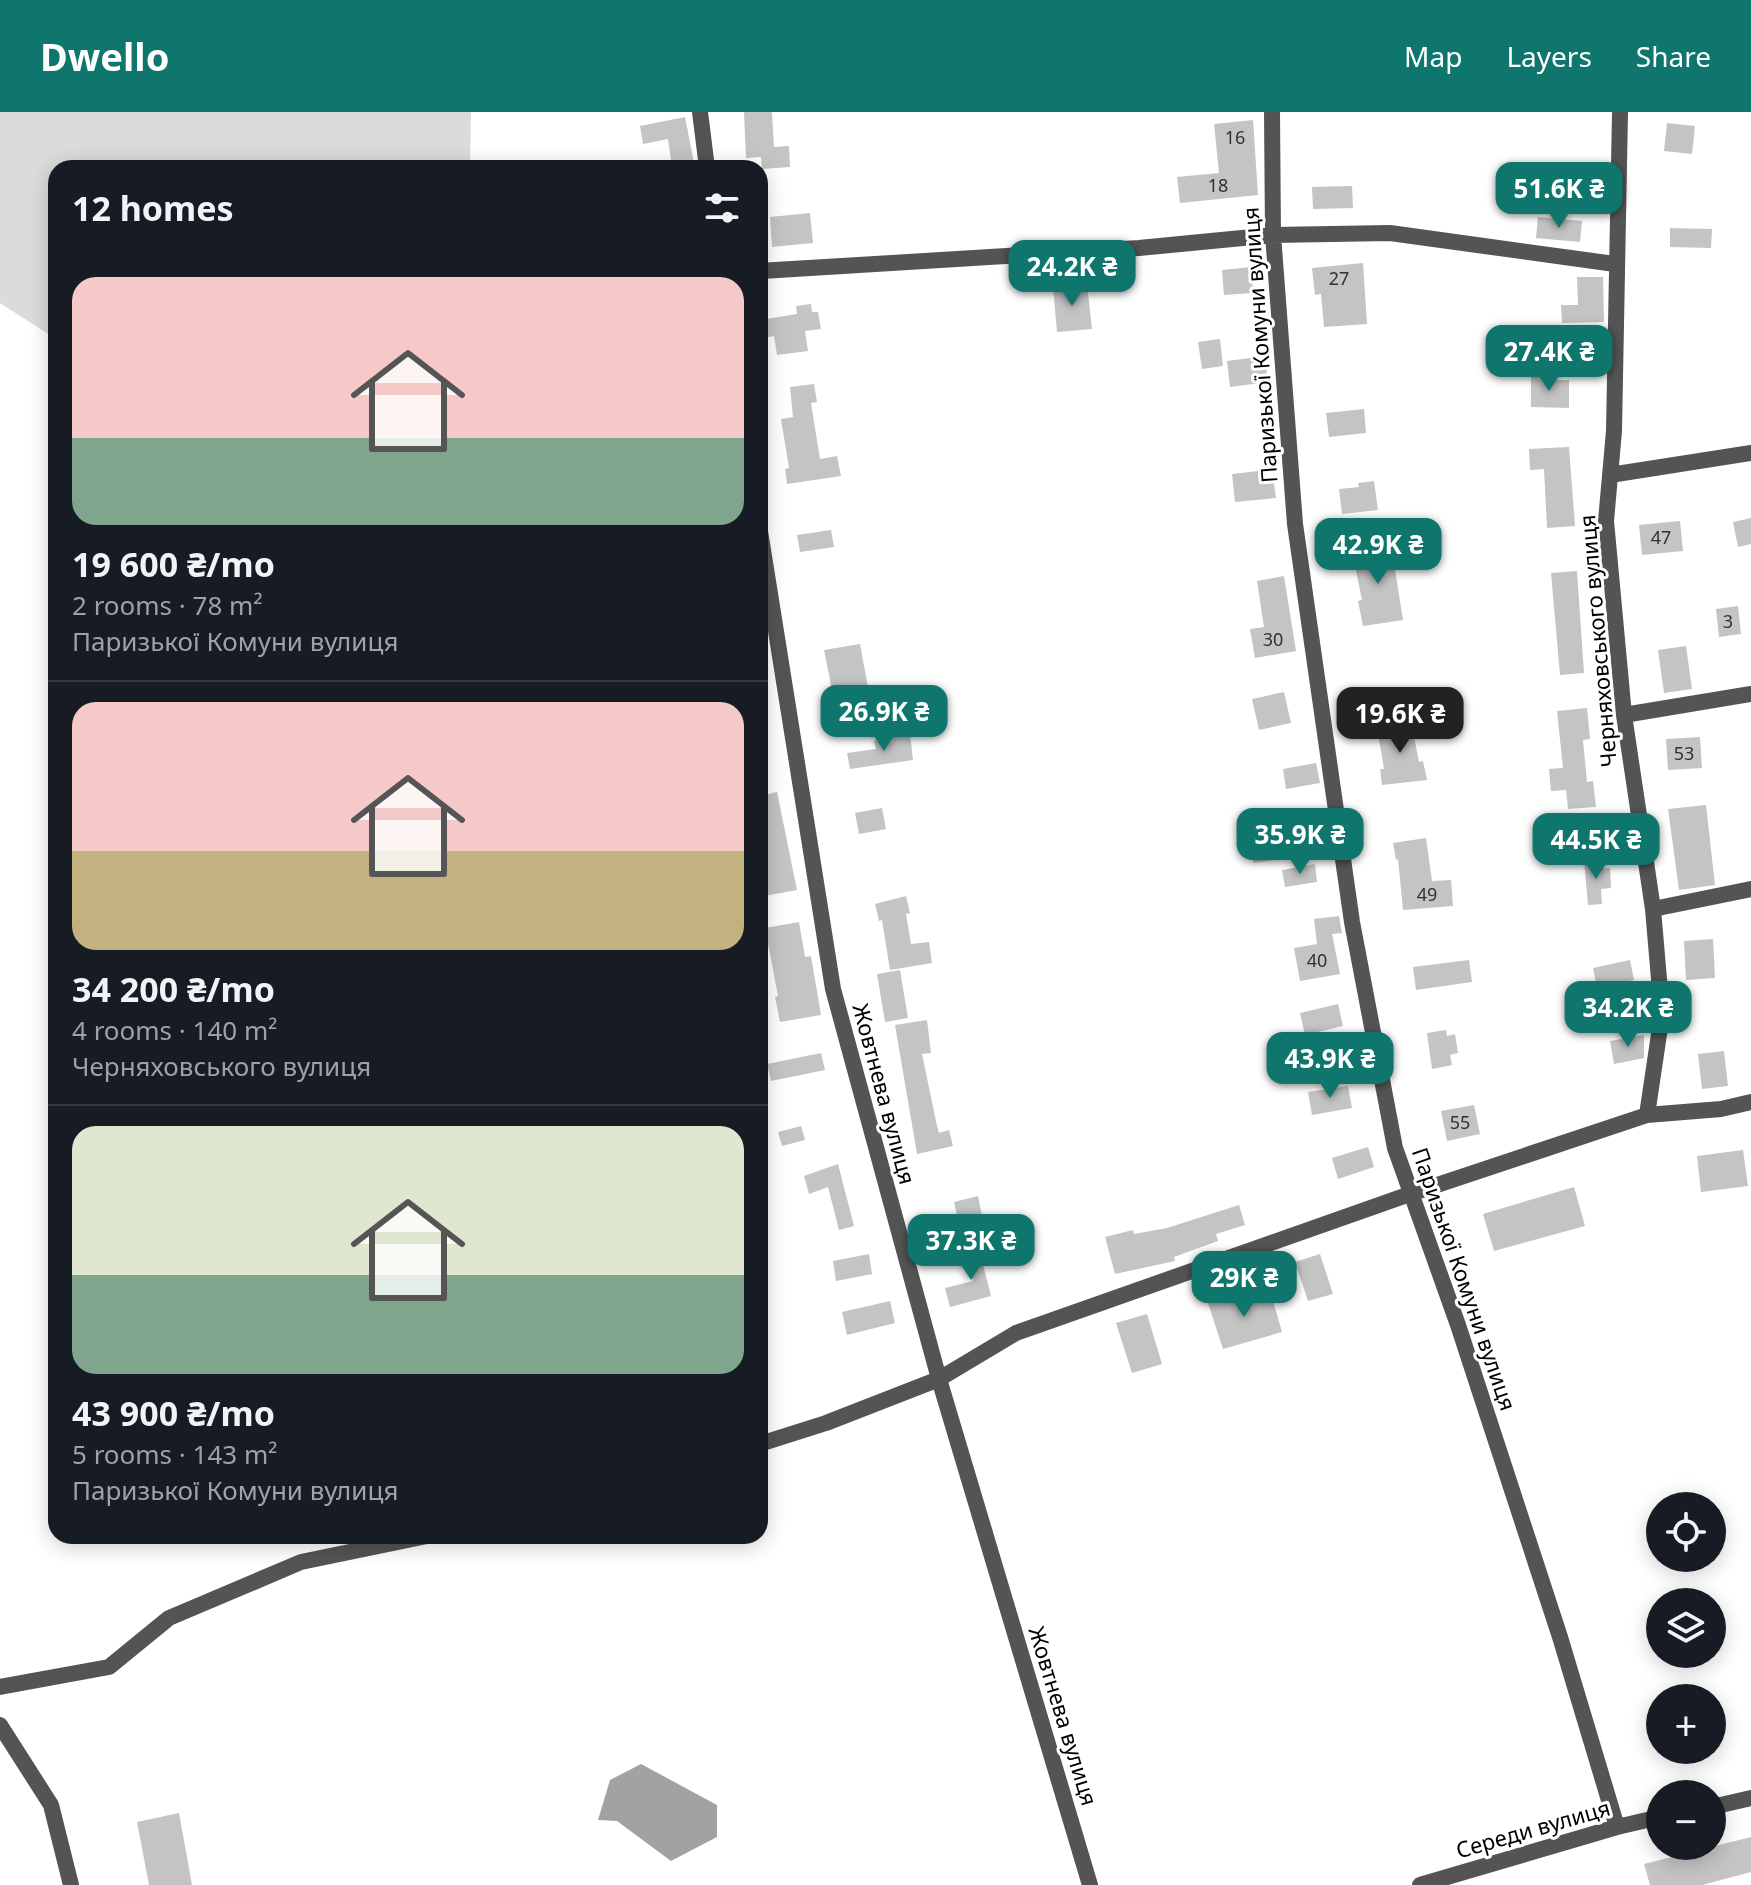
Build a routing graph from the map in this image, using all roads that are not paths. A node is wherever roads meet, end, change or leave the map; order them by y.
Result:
1 (700, 112) edge
2 (1272, 112) edge
3 (1620, 112) edge
4 (706, 160) edge
5 (1273, 235) junction
6 (1615, 264) junction
7 (768, 271) edge
8 (1751, 453) edge
9 (1610, 475) junction
10 (768, 581) edge
11 (1751, 694) edge
12 (1624, 715) junction
13 (1751, 889) edge
14 (1653, 909) junction
15 (1751, 1102) edge
16 (1647, 1115) junction
17 (1410, 1194) junction
18 (939, 1379) junction
19 (768, 1441) edge
20 (388, 1544) edge
21 (0, 1687) edge
22 (0, 1725) edge
23 (1751, 1798) edge
24 (1726, 1804) edge
25 (1646, 1820) edge
26 (1617, 1827) junction
27 (71, 1885) edge
28 (1090, 1885) edge
29 (1420, 1885) edge

1 - 4 street
2 - 5 street, Паризької Комуни вулиця
3 - 6 street, Черняховського вулиця
5 - 6 street
5 - 7 street
5 - 17 street, Паризької Комуни вулиця
6 - 9 street, Черняховського вулиця
8 - 9 street
9 - 12 street, Черняховського вулиця
10 - 18 street, Жовтнева вулиця
11 - 12 street
12 - 14 street, Черняховського вулиця
13 - 14 street
14 - 16 street, Черняховського вулиця
15 - 16 street
16 - 17 street
17 - 18 street
17 - 26 street, Паризької Комуни вулиця
18 - 19 street
18 - 28 street, Жовтнева вулиця
20 - 21 street
22 - 27 street
23 - 24 street
25 - 26 street, Середи вулиця
26 - 29 street, Середи вулиця

